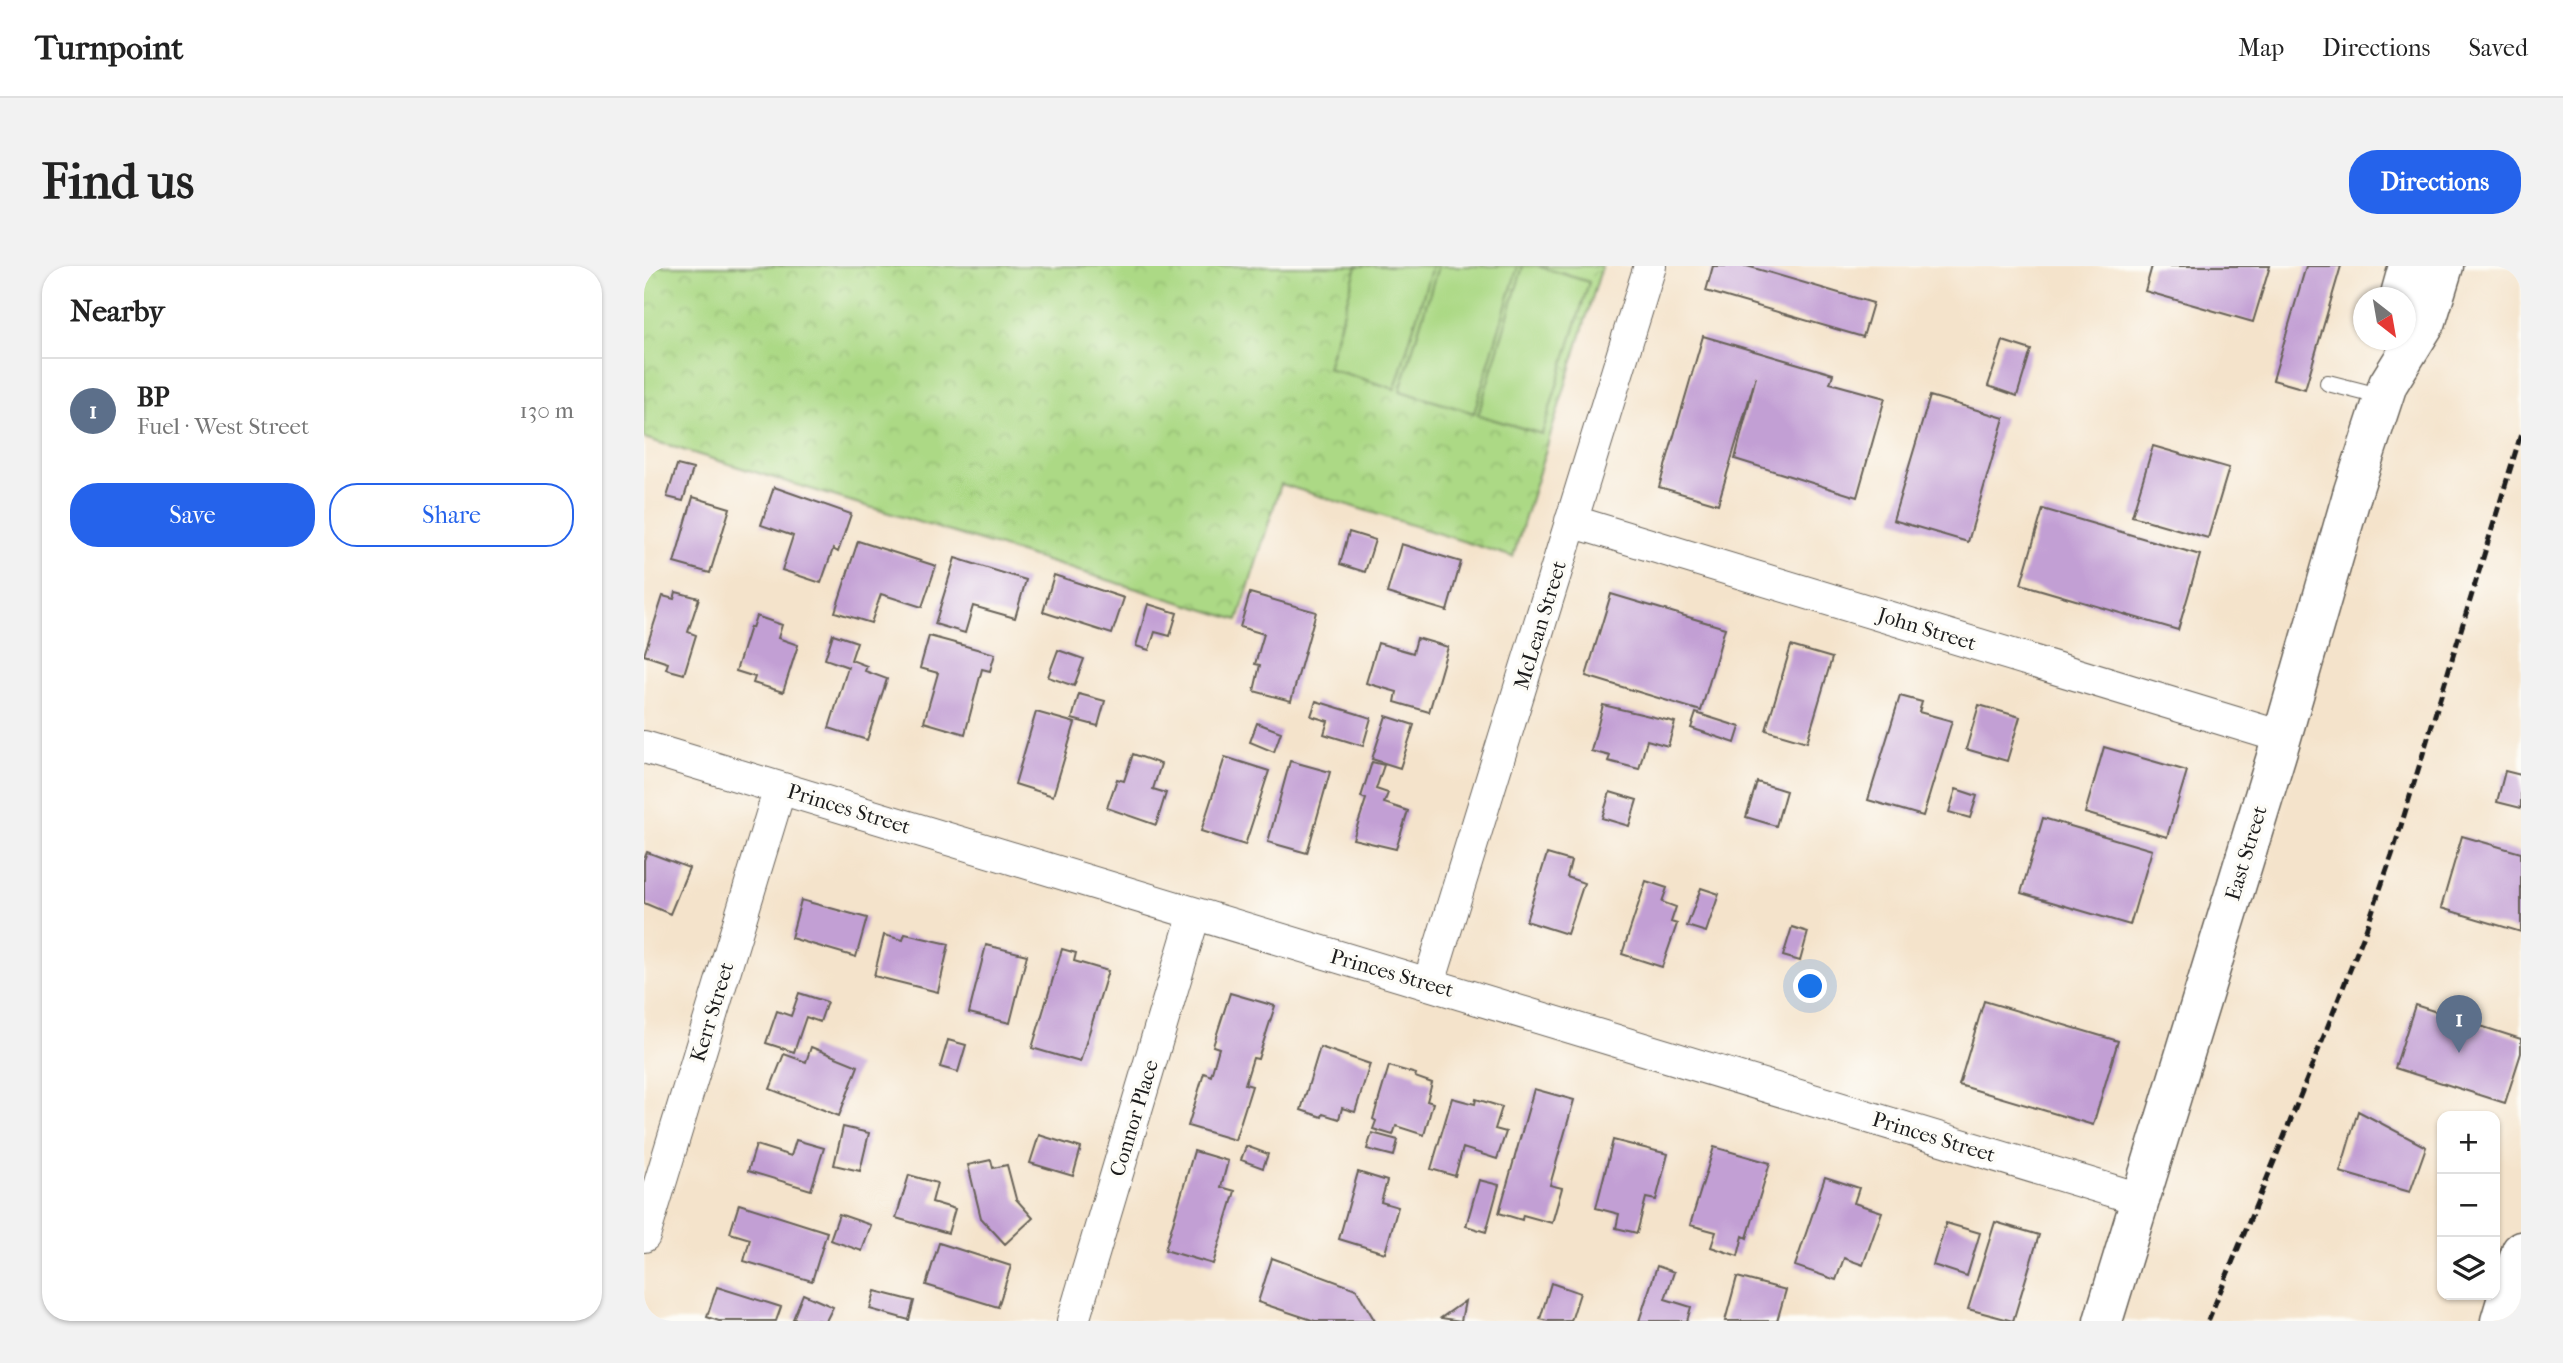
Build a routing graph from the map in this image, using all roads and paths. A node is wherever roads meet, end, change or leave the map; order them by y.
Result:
1 (1650, 266) edge
2 (2407, 266) edge
3 (2444, 266) edge
4 (2402, 287) edge
5 (2391, 350) edge
6 (2329, 383) dead end
7 (2385, 390) junction
8 (1572, 520) junction
9 (2281, 737) junction
10 (644, 747) edge
11 (780, 788) junction
12 (1194, 915) junction
13 (1429, 984) junction
14 (2140, 1199) junction
15 (644, 1236) edge
16 (2521, 1251) edge
17 (1073, 1321) edge
18 (2103, 1321) edge
19 (2500, 1321) edge

1 - 8 street, McLean Street
2 - 4 main road
3 - 7 main road, East Street
5 - 7 main road, East Street
6 - 7 lane
7 - 9 main road, East Street
8 - 9 street, John Street
8 - 13 street, McLean Street
9 - 14 main road, East Street
10 - 11 street, Princes Street
11 - 12 street, Princes Street
11 - 15 street, Kerr Street
12 - 13 street, Princes Street
12 - 17 street, Connor Place
13 - 14 street, Princes Street
14 - 18 main road, East Street
16 - 19 main road

